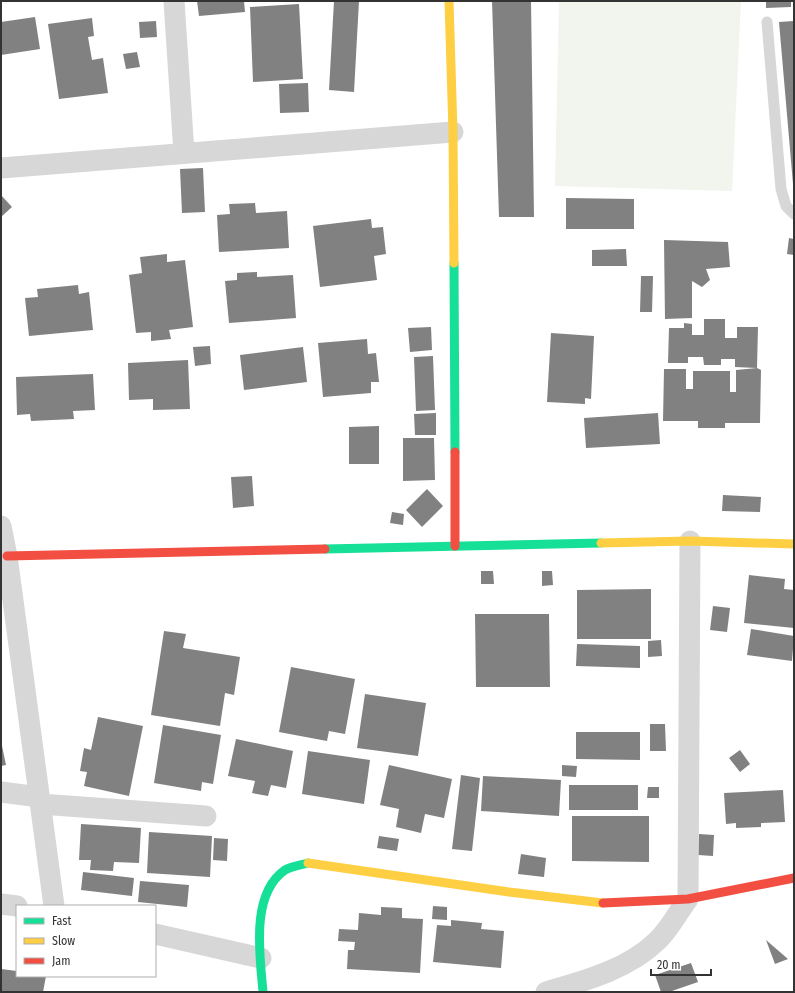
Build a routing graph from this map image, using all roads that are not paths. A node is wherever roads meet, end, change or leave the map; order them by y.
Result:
1 (174, 1) edge
2 (449, 1) edge
3 (767, 22) dead end
4 (453, 132) junction
5 (184, 153) junction
6 (1, 168) edge
7 (794, 214) edge
8 (1, 526) edge
9 (690, 541) junction
10 (794, 544) edge
11 (455, 546) junction
12 (7, 556) junction
13 (1, 792) edge
14 (40, 801) junction
15 (206, 816) dead end
16 (794, 878) edge
17 (688, 899) junction
18 (1, 904) edge
19 (54, 905) edge
20 (16, 906) edge
21 (156, 934) edge
22 (261, 958) junction
23 (263, 992) edge
24 (546, 992) edge

1 - 5 street
2 - 4 street
3 - 7 lane
4 - 5 street
4 - 11 street
5 - 6 street
8 - 12 street
9 - 10 street
9 - 11 street
9 - 17 street
11 - 12 street
12 - 14 street
13 - 14 street
14 - 15 street
14 - 19 street
16 - 17 street
17 - 22 street
17 - 24 street
18 - 20 street
21 - 22 street
22 - 23 street

